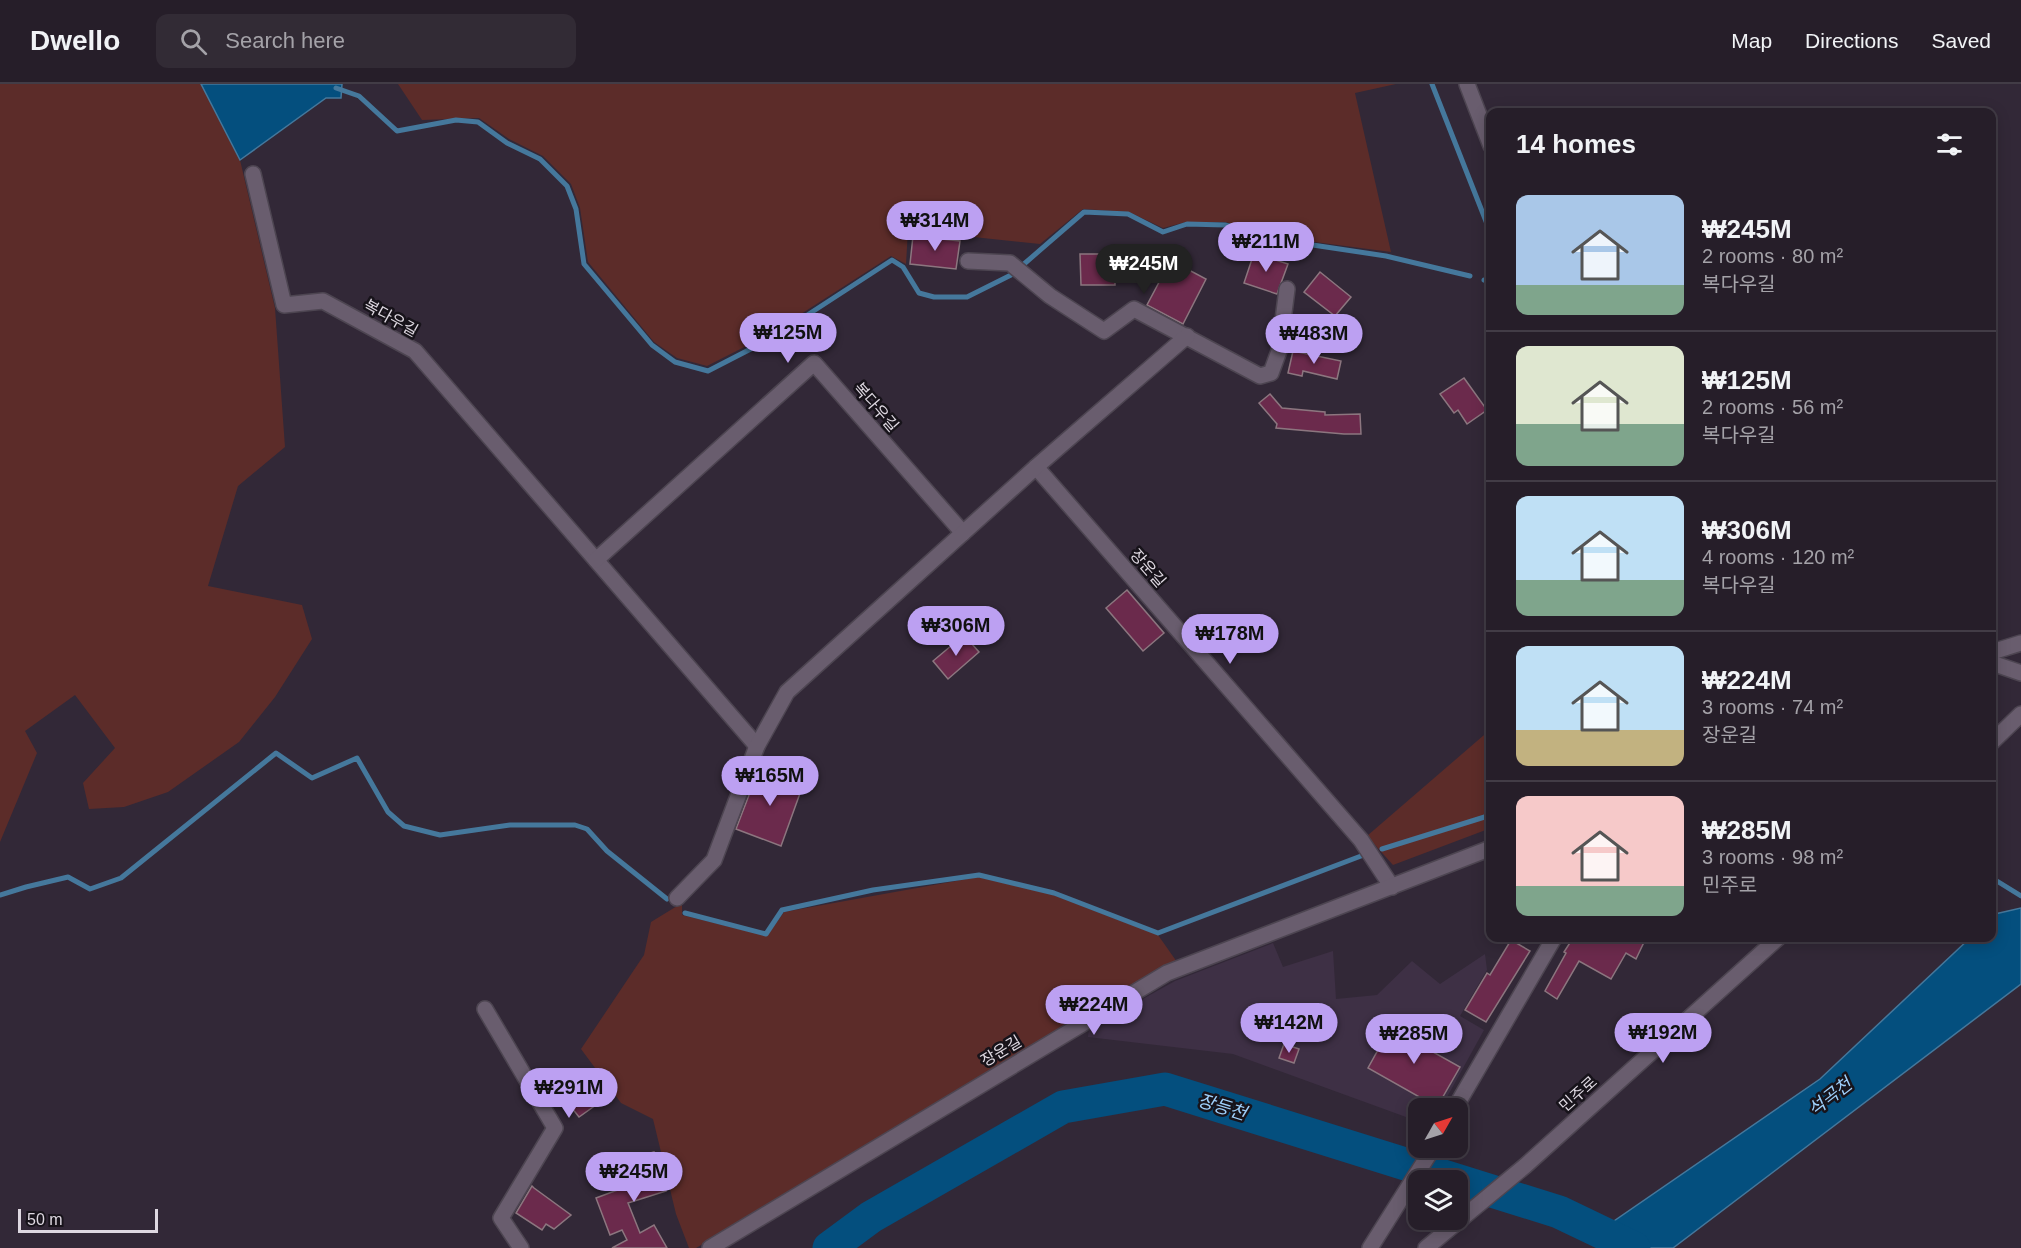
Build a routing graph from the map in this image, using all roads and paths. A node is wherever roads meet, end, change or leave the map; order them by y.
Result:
1 (1467, 84) edge
2 (1486, 133) edge
3 (253, 174) dead end
4 (968, 261) dead end
5 (1287, 289) dead end
6 (1187, 336) junction
7 (1036, 468) junction
8 (963, 533) junction
9 (596, 560) junction
10 (2021, 643) edge
11 (1996, 651) edge
12 (1996, 664) edge
13 (2021, 673) edge
14 (2021, 714) edge
15 (1996, 738) edge
16 (757, 746) junction
17 (1486, 850) edge
18 (1392, 887) junction
19 (677, 898) dead end
20 (1552, 942) edge
21 (1774, 942) edge
22 (485, 1009) dead end
23 (1461, 1098) edge
24 (1427, 1158) edge
25 (520, 1248) edge
26 (710, 1248) edge
27 (1370, 1248) edge
28 (1425, 1248) edge

1 - 2 street
3 - 9 street, 복다우길
4 - 6 street
5 - 6 street
6 - 7 street
7 - 8 street
7 - 18 street, 장운길
8 - 9 street, 복다우길
8 - 16 street
9 - 16 street, 복다우길
10 - 11 street
12 - 13 street
14 - 15 street
16 - 19 street
17 - 18 street, 장운길
18 - 26 street, 장운길
20 - 23 street
21 - 28 street, 민주로
22 - 25 street
24 - 27 street

